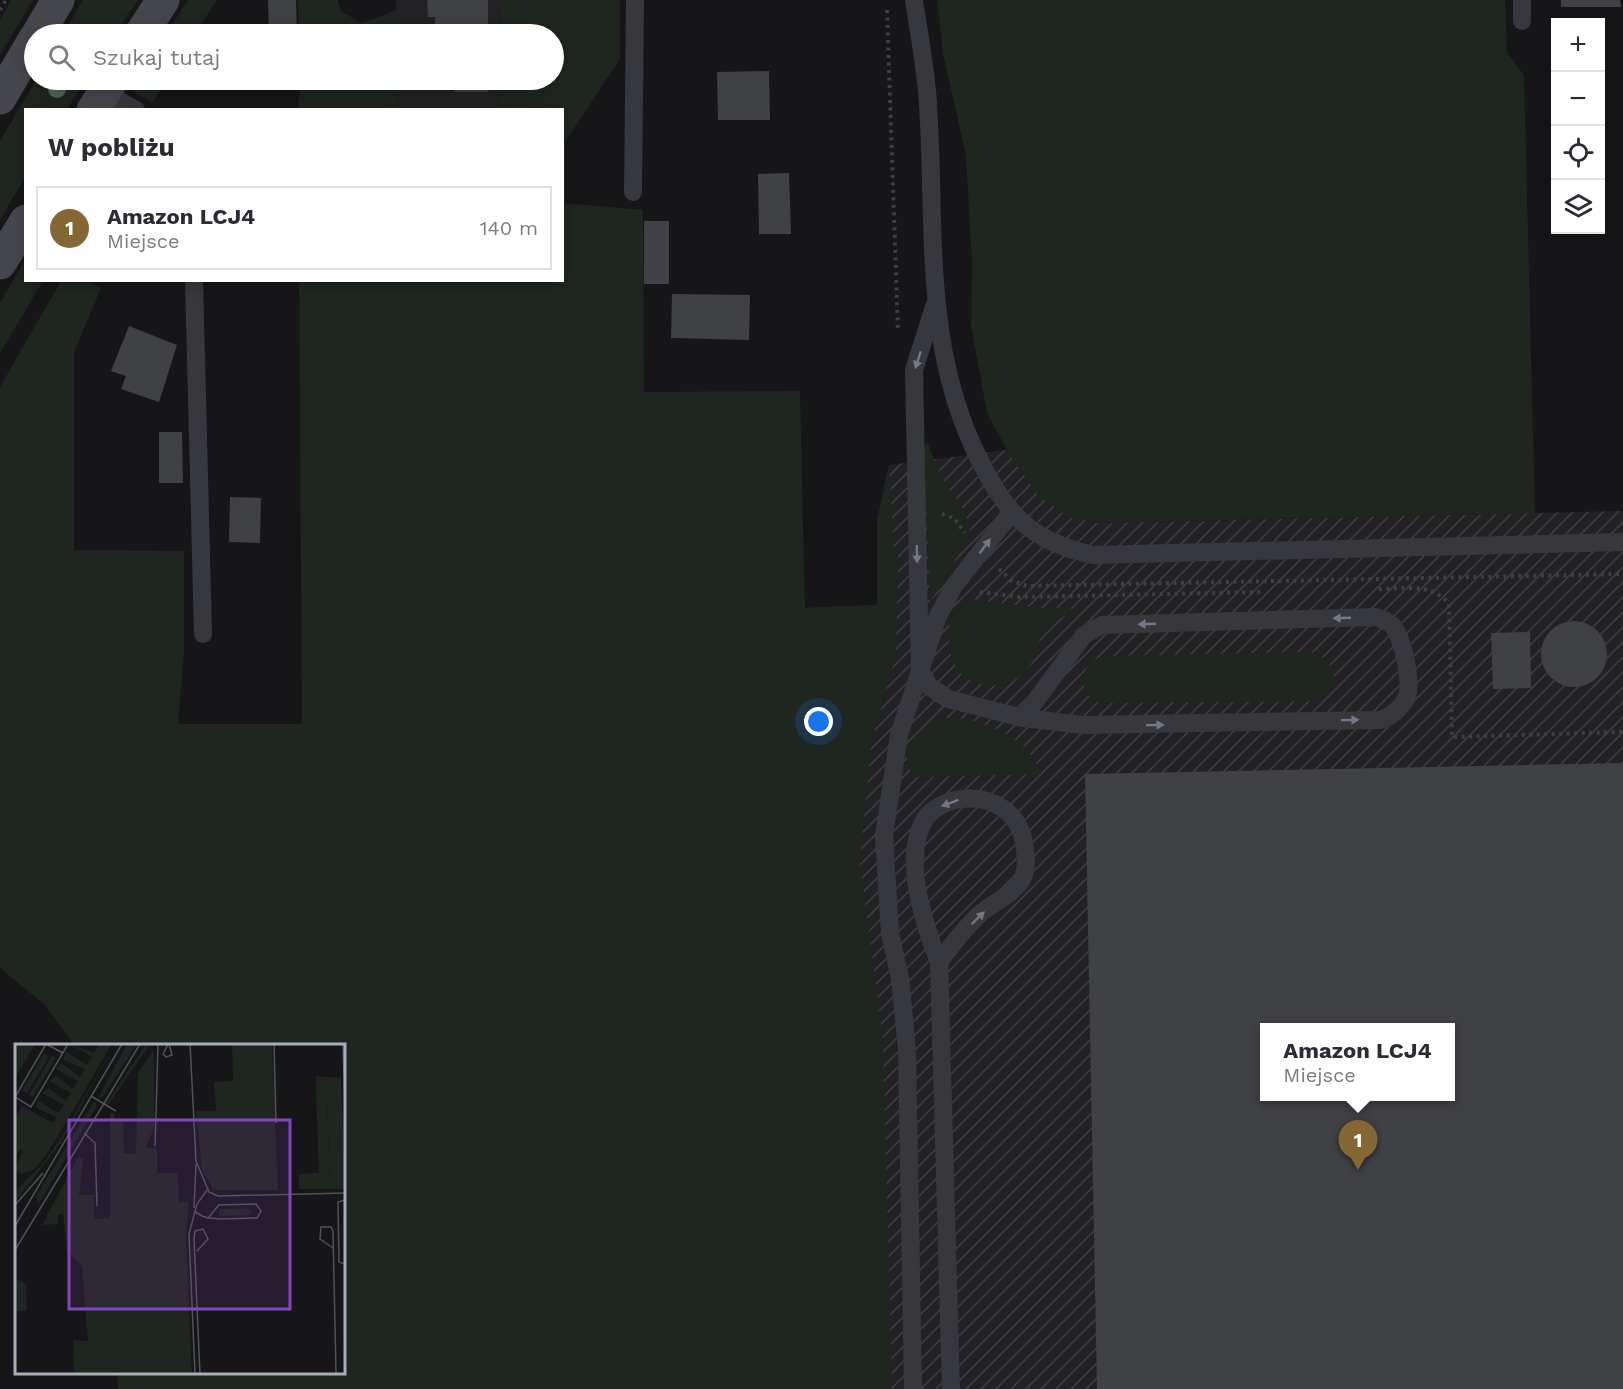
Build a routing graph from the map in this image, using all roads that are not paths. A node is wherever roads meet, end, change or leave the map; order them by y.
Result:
1 (58, 0) edge
2 (163, 0) edge
3 (635, 0) edge
4 (914, 0) edge
5 (1522, 0) edge
6 (1522, 21) dead end
7 (44, 24) edge
8 (147, 24) edge
9 (24, 57) edge
10 (103, 94) edge
11 (0, 98) edge
12 (132, 108) edge
13 (633, 192) dead end
14 (24, 224) edge
15 (0, 263) edge
16 (194, 282) edge
17 (935, 304) junction
18 (1011, 513) junction
19 (1623, 542) edge
20 (203, 634) dead end
21 (920, 670) junction
22 (1023, 718) junction
23 (939, 962) junction
24 (913, 1389) edge
25 (951, 1389) edge

1 - 7 main road
2 - 8 main road
3 - 13 lane
4 - 17 lane
5 - 6 lane
9 - 11 main road
10 - 12 lane
14 - 15 main road
16 - 20 lane
17 - 18 lane
17 -> 21 lane
18 - 19 lane
21 -> 18 lane
21 - 22 lane
21 - 24 lane
22 -> 22 lane
23 -> 23 lane
23 - 25 lane

